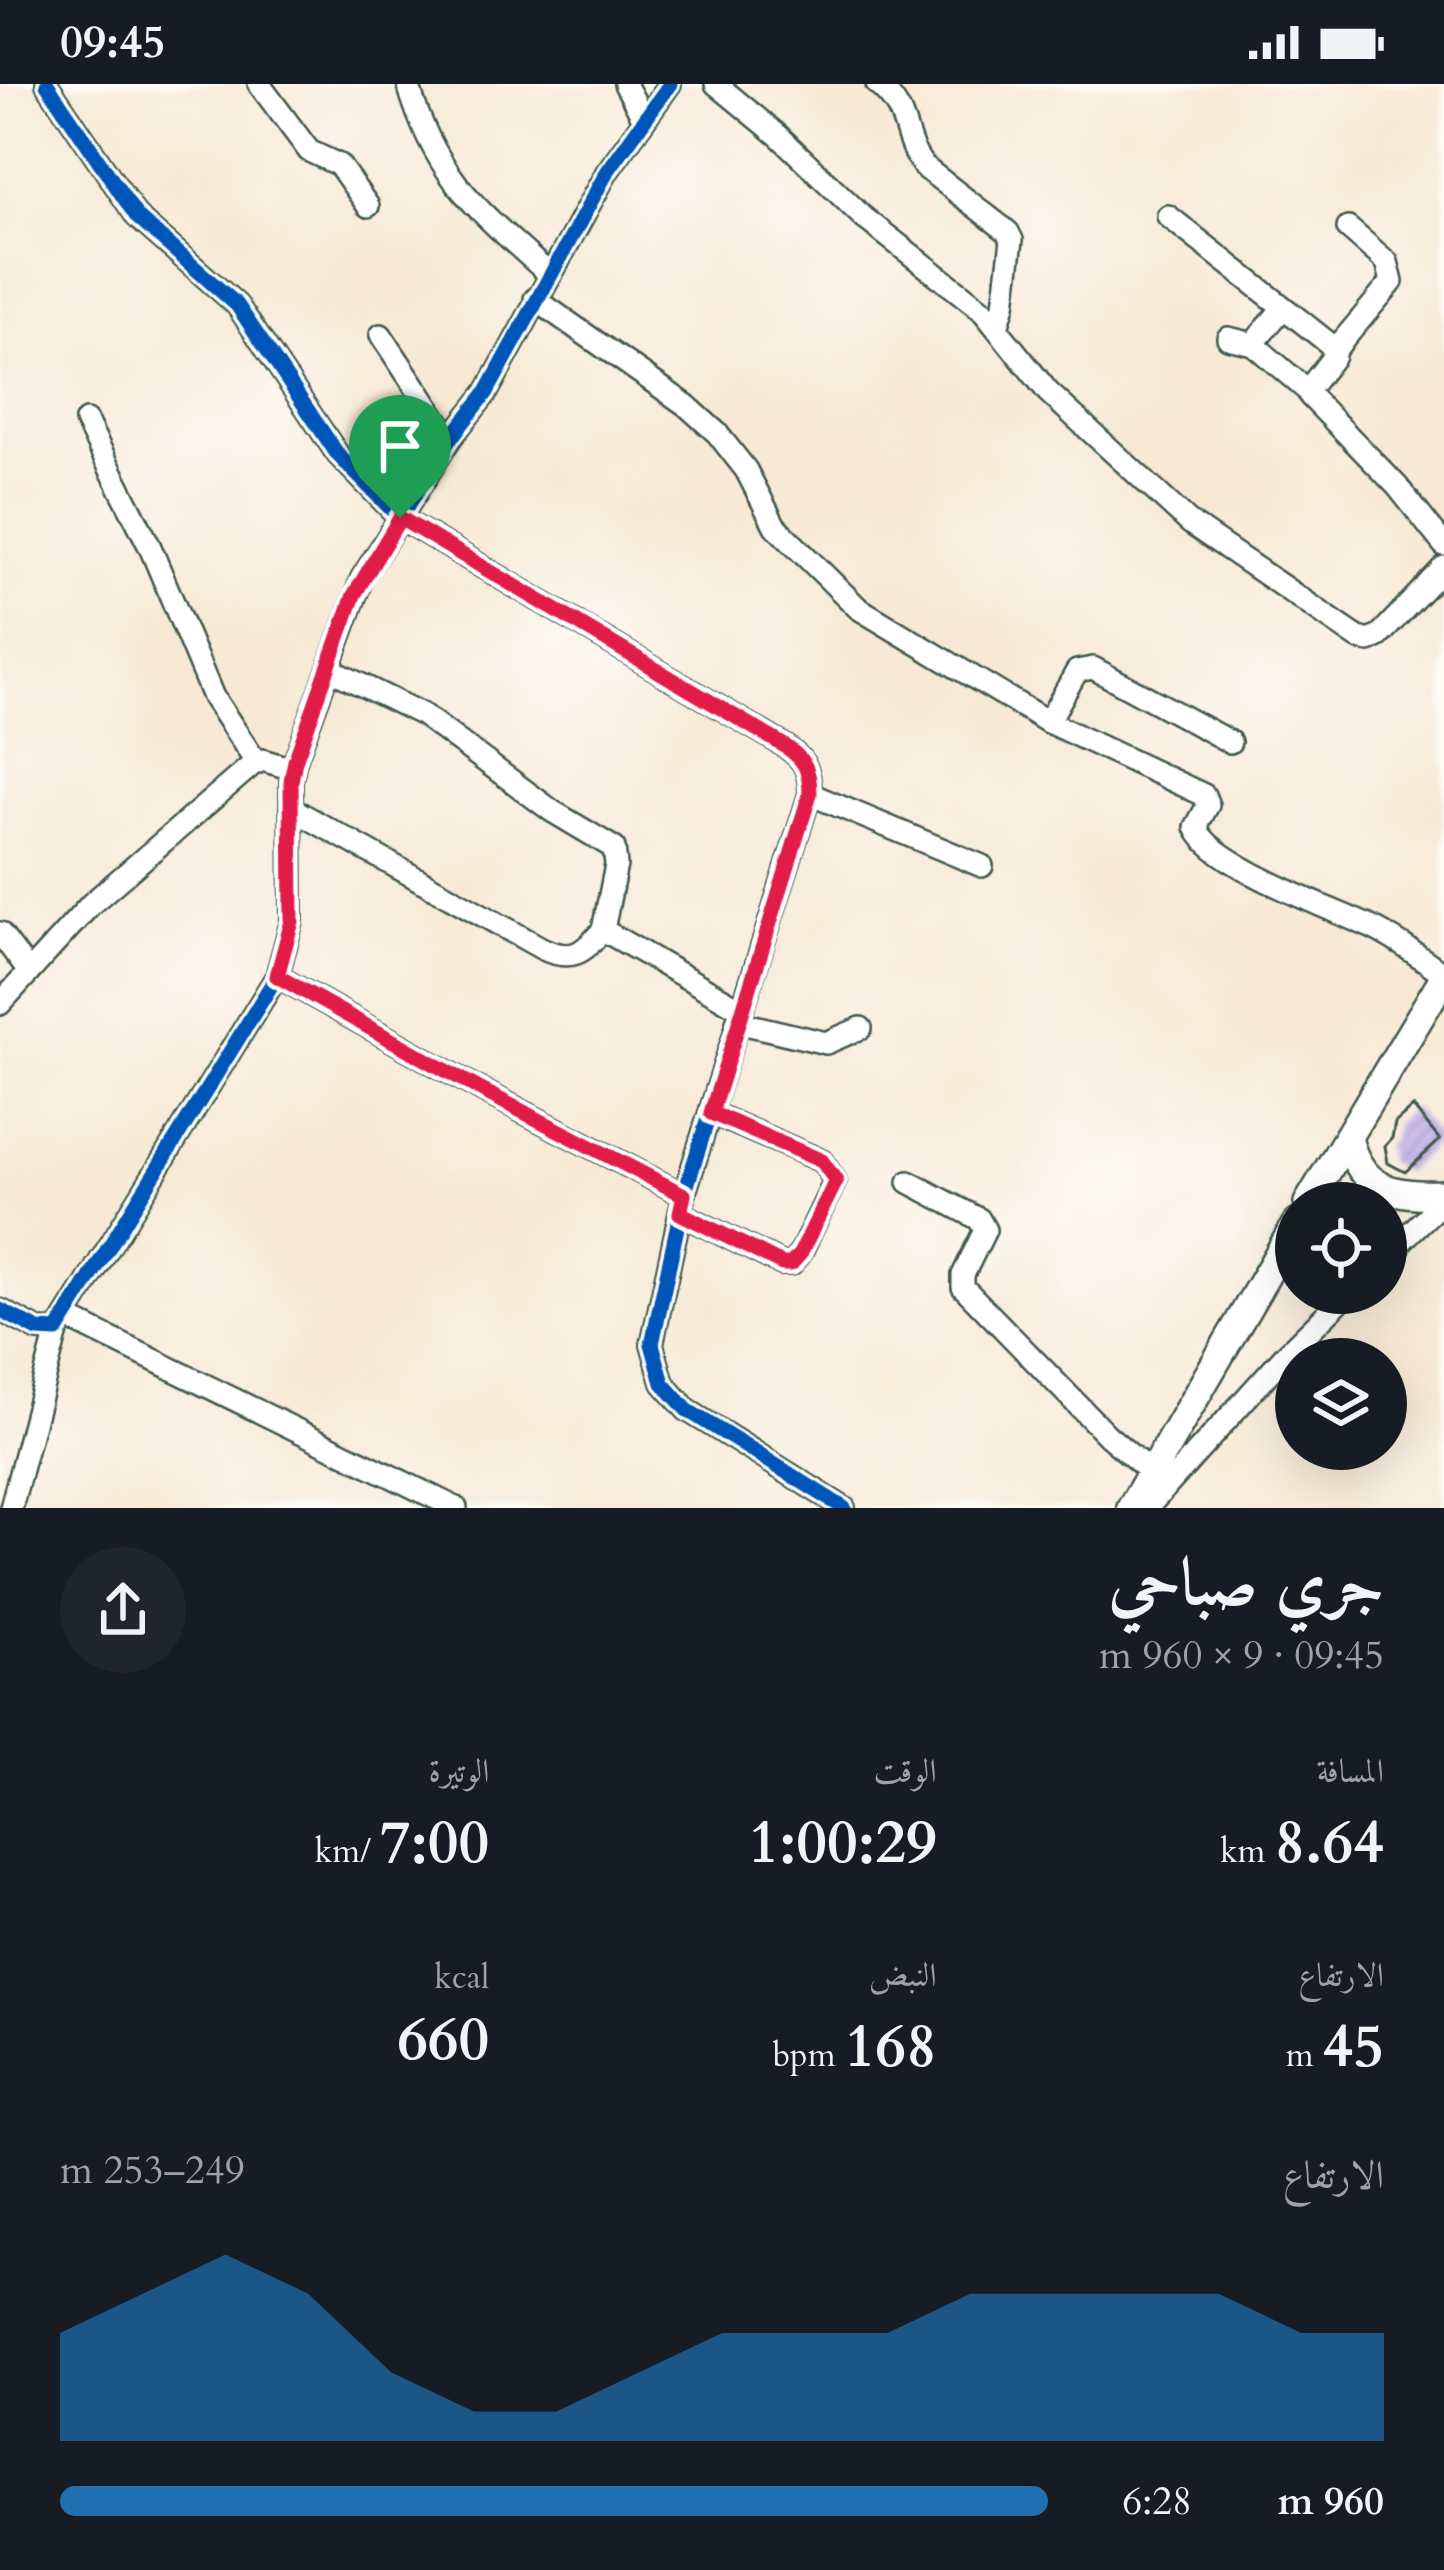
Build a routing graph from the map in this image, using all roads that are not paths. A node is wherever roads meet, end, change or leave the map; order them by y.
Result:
1 (47, 84) edge
2 (259, 84) edge
3 (408, 84) edge
4 (625, 84) edge
5 (670, 84) edge
6 (716, 84) edge
7 (877, 84) edge
8 (644, 119) junction
9 (368, 206) dead end
10 (1168, 216) dead end
11 (1348, 229) dead end
12 (549, 274) junction
13 (536, 299) junction
14 (1283, 308) junction
15 (997, 327) junction
16 (381, 335) dead end
17 (1228, 338) dead end
18 (1253, 344) junction
19 (1334, 351) junction
20 (1309, 392) junction
21 (86, 421) dead end
22 (450, 439) junction
23 (400, 518) junction
24 (1444, 545) edge
25 (1444, 567) edge
26 (329, 669) junction
27 (1048, 722) junction
28 (1230, 742) dead end
29 (256, 762) junction
30 (293, 769) junction
31 (810, 794) junction
32 (291, 808) junction
33 (982, 866) dead end
34 (604, 930) junction
35 (0, 933) edge
36 (29, 972) junction
37 (1444, 975) edge
38 (277, 976) junction
39 (0, 1004) edge
40 (739, 1015) junction
41 (860, 1028) dead end
42 (711, 1113) junction
43 (1348, 1138) junction
44 (909, 1182) dead end
45 (1323, 1182) edge
46 (1444, 1197) edge
47 (682, 1204) junction
48 (1407, 1233) edge
49 (1275, 1260) edge
50 (0, 1310) edge
51 (1327, 1314) edge
52 (62, 1324) junction
53 (1152, 1474) junction
54 (838, 1507) edge
55 (11, 1508) edge
56 (456, 1508) edge
57 (1131, 1508) edge
58 (1148, 1508) edge

1 - 23 street
2 - 9 street
3 - 12 street
4 - 8 street
5 - 8 street
6 - 15 street
7 - 15 street
8 - 12 street
10 - 14 street
11 - 19 street
12 - 13 street
13 - 22 street
13 - 27 street
14 - 18 street
14 - 19 street
15 - 25 street
16 - 22 street
17 - 18 street
18 - 20 street
19 - 20 street
20 - 24 street
21 - 29 street
22 - 23 street
23 - 26 street
23 - 31 street
26 - 30 street
26 - 34 street
27 - 28 street
27 - 37 street
29 - 30 street
29 - 36 street
30 - 32 street
31 - 33 street
31 - 40 street
32 - 34 street
32 - 38 street
34 - 40 street
35 - 36 street
36 - 39 street
37 - 43 main road
38 - 47 street
38 - 52 street
40 - 41 street
40 - 42 street
42 - 47 street
42 - 47 street
43 - 45 main road
43 - 46 main road
44 - 53 street
46 - 48 street
47 - 54 street
49 - 53 main road
50 - 52 street
51 - 58 street
52 - 55 street
52 - 56 street
53 - 57 main road

